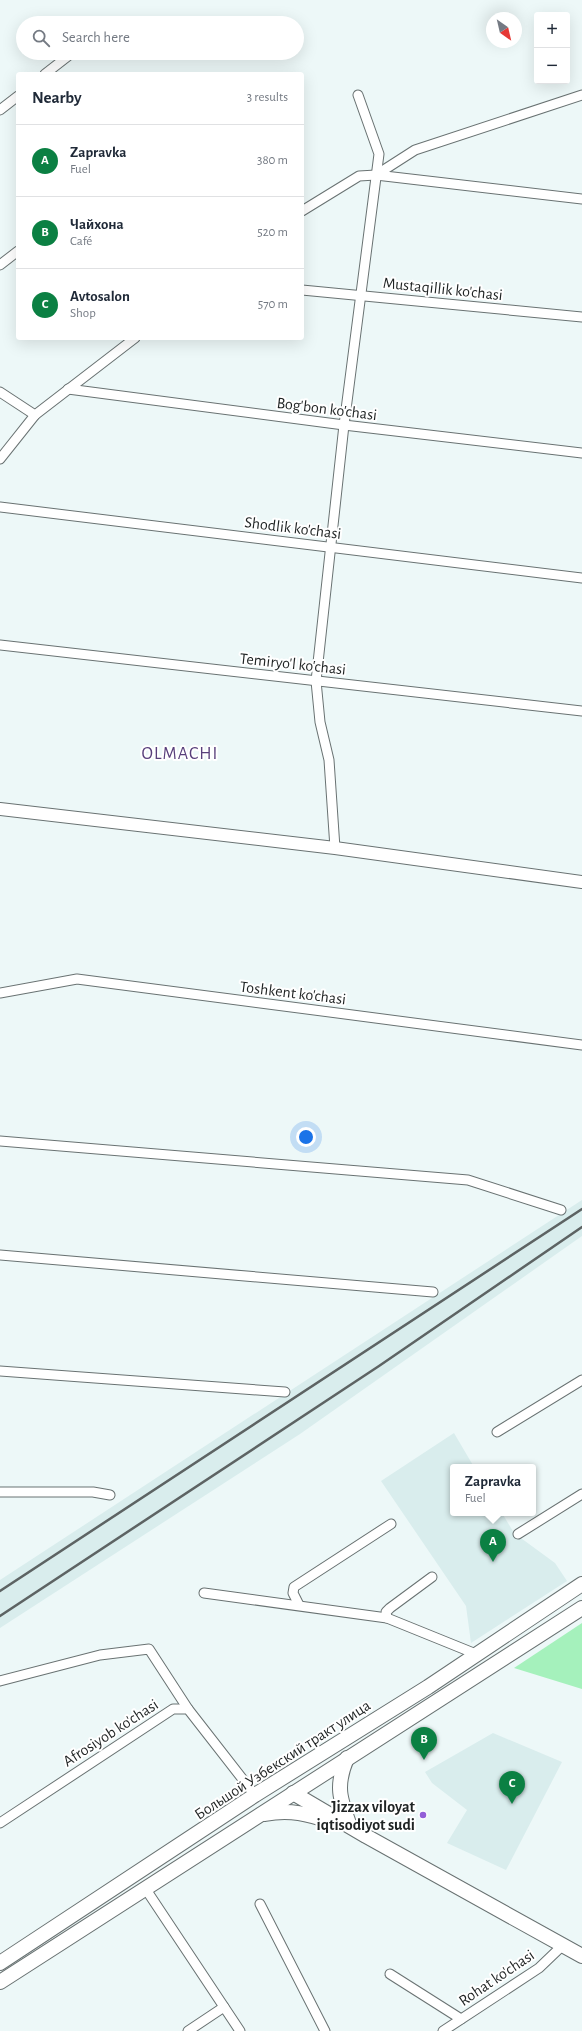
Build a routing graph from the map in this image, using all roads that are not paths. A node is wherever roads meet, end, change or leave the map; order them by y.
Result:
1 (63, 60) edge
2 (48, 72) edge
3 (358, 95) dead end
4 (582, 95) edge
5 (16, 98) edge
6 (0, 110) edge
7 (376, 175) junction
8 (582, 199) edge
9 (304, 210) edge
10 (16, 253) edge
11 (0, 266) edge
12 (304, 290) edge
13 (360, 295) junction
14 (582, 317) edge
15 (131, 340) edge
16 (68, 389) junction
17 (0, 392) edge
18 (35, 415) junction
19 (344, 425) junction
20 (582, 453) edge
21 (0, 459) edge
22 (0, 507) edge
23 (330, 547) junction
24 (582, 578) edge
25 (0, 645) edge
26 (316, 681) junction
27 (582, 711) edge
28 (0, 809) edge
29 (335, 848) junction
30 (582, 882) edge
31 (0, 993) edge
32 (582, 1045) edge
33 (0, 1141) edge
34 (560, 1210) dead end
35 (0, 1255) edge
36 (433, 1292) dead end
37 (0, 1371) edge
38 (582, 1380) edge
39 (285, 1392) dead end
40 (497, 1432) dead end
41 (0, 1492) edge
42 (582, 1494) edge
43 (110, 1495) dead end
44 (391, 1524) dead end
45 (518, 1534) dead end
46 (432, 1578) dead end
47 (582, 1584) edge
48 (204, 1594) dead end
49 (299, 1605) junction
50 (582, 1608) edge
51 (387, 1618) junction
52 (476, 1654) junction
53 (0, 1681) edge
54 (188, 1709) junction
55 (347, 1758) junction
56 (293, 1793) junction
57 (255, 1795) junction
58 (257, 1816) junction
59 (0, 1823) edge
60 (354, 1828) junction
61 (145, 1888) junction
62 (260, 1904) dead end
63 (563, 1945) junction
64 (582, 1956) edge
65 (0, 1963) edge
66 (390, 1974) dead end
67 (0, 1982) edge
68 (224, 2008) junction
69 (461, 2019) junction
70 (188, 2031) edge
71 (240, 2031) edge
72 (324, 2031) edge
73 (443, 2031) edge

1 - 2 street
3 - 7 street
4 - 7 street
5 - 6 street
7 - 8 street
7 - 9 street
7 - 13 street
10 - 11 street
12 - 13 street, Mustaqillik ko'chasi
13 - 14 street, Mustaqillik ko'chasi
13 - 19 street
15 - 16 street
16 - 18 street
16 - 19 street, Bog'bon ko'chasi
17 - 18 street
18 - 21 street
19 - 20 street, Bog'bon ko'chasi
19 - 23 street
22 - 23 street, Shodlik ko'chasi
23 - 24 street, Shodlik ko'chasi
23 - 26 street
25 - 26 street, Temiryo'l ko'chasi
26 - 27 street, Temiryo'l ko'chasi
26 - 29 street
28 - 29 street
29 - 30 street
31 - 32 street, Toshkent ko'chasi
33 - 34 street
35 - 36 street
37 - 39 street
38 - 40 street
41 - 43 street
42 - 45 street
44 - 49 street
46 - 51 street
47 - 52 main road, Большой Узбекский тракт улица
48 - 49 street
49 - 51 street
50 - 55 main road
51 - 52 street
52 - 57 main road, Большой Узбекский тракт улица
53 - 54 street
54 - 57 street
54 - 59 street, Afrosiyob ko'chasi
55 - 56 main road
55 - 60 main road
56 - 58 main road
56 - 60 main road
57 - 65 main road, Большой Узбекский тракт улица
58 - 60 main road
58 - 61 main road
60 - 63 main road
61 - 67 main road
61 - 68 street
62 - 72 street
63 - 64 main road
63 - 69 street, Rohat ko'chasi
66 - 69 street
68 - 70 street
68 - 71 street
69 - 73 street, Rohat ko'chasi

